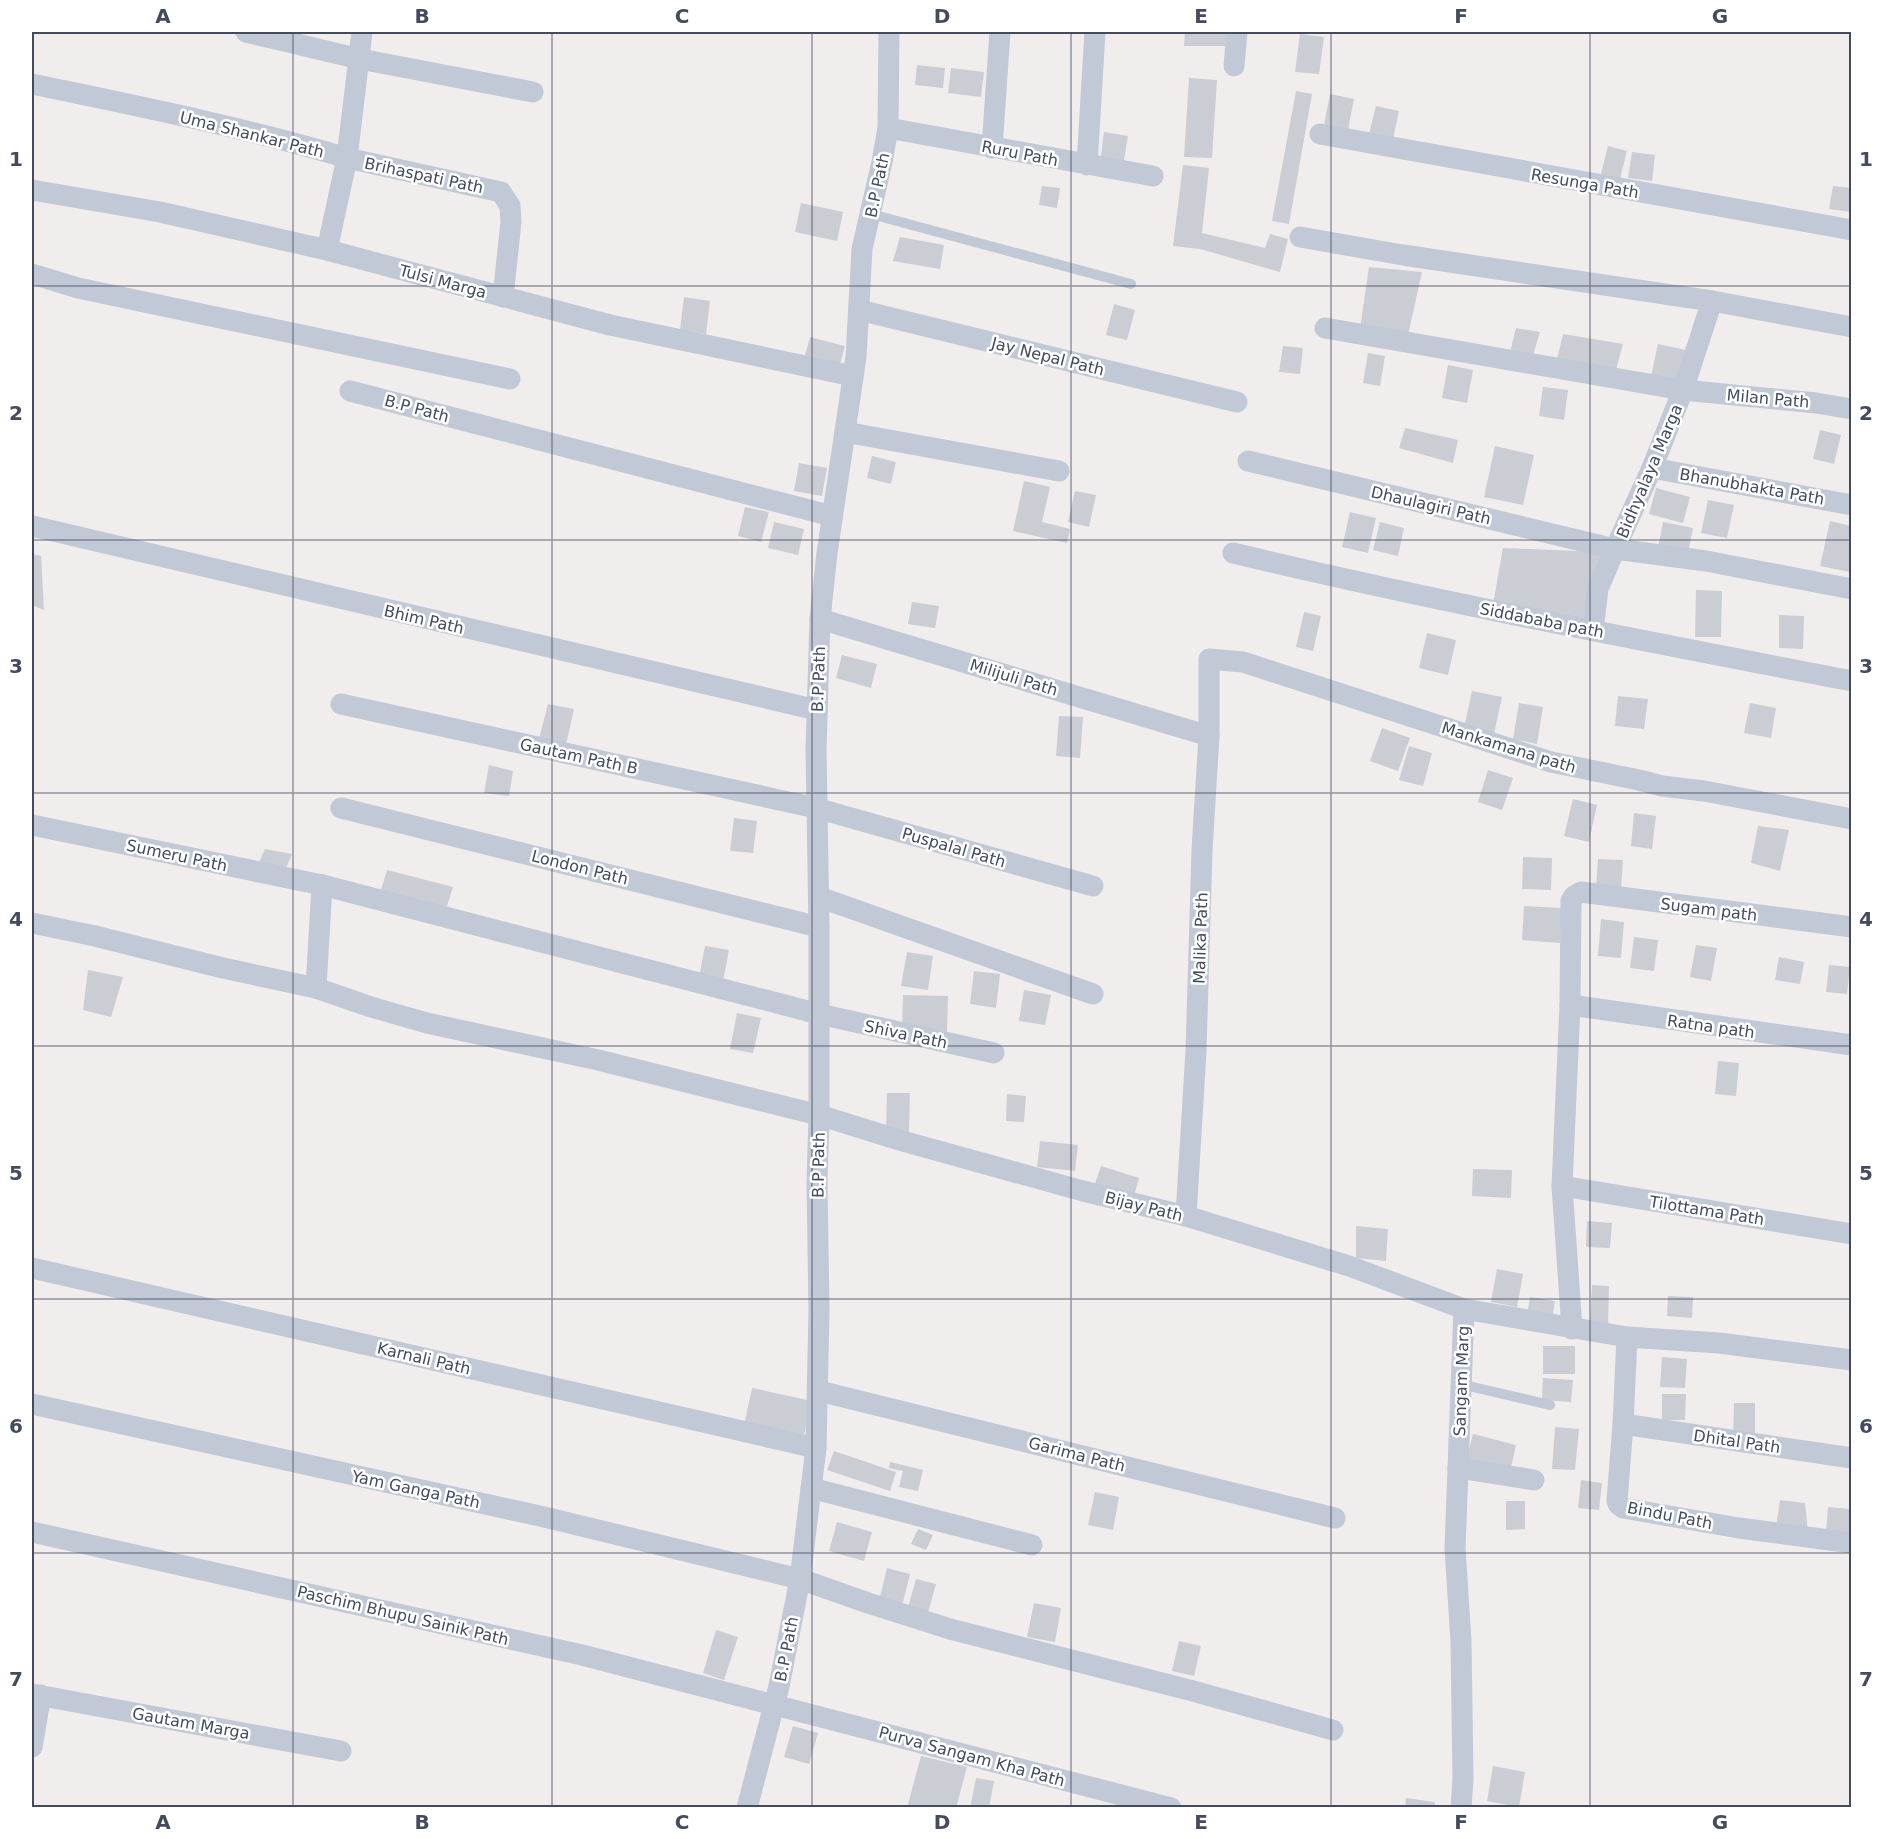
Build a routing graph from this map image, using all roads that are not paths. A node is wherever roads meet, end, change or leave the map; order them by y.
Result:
1 (246, 32) edge
2 (362, 32) edge
3 (889, 32) edge
4 (1000, 32) edge
5 (1095, 32) edge
6 (1237, 32) edge
7 (360, 59) junction
8 (1234, 66) dead end
9 (32, 84) edge
10 (533, 92) dead end
11 (888, 128) junction
12 (1320, 134) dead end
13 (992, 148) junction
14 (347, 158) junction
15 (1087, 165) junction
16 (1153, 176) dead end
17 (32, 190) edge
18 (870, 214) junction
19 (1851, 230) edge
20 (1300, 237) dead end
21 (327, 250) junction
22 (32, 274) edge
23 (1131, 284) dead end
24 (503, 297) junction
25 (1712, 301) junction
26 (859, 310) junction
27 (1851, 327) edge
28 (1325, 328) dead end
29 (853, 376) junction
30 (510, 379) dead end
31 (1683, 390) junction
32 (351, 391) dead end
33 (1237, 402) dead end
34 (1851, 409) edge
35 (845, 432) junction
36 (1248, 461) dead end
37 (1652, 468) junction
38 (1059, 471) dead end
39 (1851, 505) edge
40 (832, 516) junction
41 (32, 526) edge
42 (1615, 549) junction
43 (1233, 553) dead end
44 (1851, 590) edge
45 (820, 619) junction
46 (1593, 630) junction
47 (1209, 659) joint
48 (1851, 681) edge
49 (341, 704) dead end
50 (817, 710) junction
51 (1209, 736) junction
52 (341, 808) dead end
53 (816, 808) junction
54 (1851, 819) edge
55 (32, 825) edge
56 (322, 885) junction
57 (1093, 886) dead end
58 (819, 897) junction
59 (32, 922) edge
60 (819, 927) junction
61 (1851, 927) edge
62 (316, 988) junction
63 (1093, 994) dead end
64 (1570, 1005) junction
65 (819, 1014) junction
66 (1851, 1045) edge
67 (994, 1053) dead end
68 (819, 1115) junction
69 (1562, 1186) junction
70 (1186, 1216) junction
71 (1851, 1234) edge
72 (32, 1268) edge
73 (1464, 1309) junction
74 (1572, 1329) junction
75 (1627, 1338) junction
76 (1851, 1360) edge
77 (1460, 1384) junction
78 (819, 1391) junction
79 (32, 1404) edge
80 (1550, 1405) dead end
81 (1623, 1424) junction
82 (816, 1448) junction
83 (1851, 1458) edge
84 (1458, 1468) junction
85 (1534, 1480) dead end
86 (811, 1488) junction
87 (1335, 1518) dead end
88 (32, 1532) edge
89 (1851, 1543) edge
90 (1032, 1545) dead end
91 (800, 1579) junction
92 (36, 1695) edge
93 (774, 1705) junction
94 (1333, 1730) dead end
95 (32, 1747) edge
96 (341, 1751) dead end
97 (747, 1808) edge
98 (1171, 1808) edge
99 (1461, 1808) edge

1 - 7 street
2 - 7 street, Uma Shankar Path
3 - 11 street, B.P Path
4 - 13 street
5 - 15 street
6 - 8 street
7 - 10 street
7 - 14 street, Uma Shankar Path
9 - 14 street, Uma Shankar Path
11 - 13 street, Ruru Path
11 - 18 street, B.P Path
12 - 19 street, Resunga Path
13 - 15 street, Ruru Path
14 - 21 street
14 - 24 street, Brihaspati Path
15 - 16 street, Ruru Path
17 - 21 street, Tulsi Marga
18 - 23 lane
18 - 26 street, B.P Path
20 - 25 street
21 - 24 street, Tulsi Marga
22 - 30 street
24 - 29 street, Tulsi Marga
25 - 27 street
25 - 31 street, Bidhyalaya Marga
26 - 29 street, B.P Path
26 - 33 street, Jay Nepal Path
28 - 31 street, Milan Path
29 - 35 street, B.P Path
31 - 34 street, Milan Path
31 - 37 street, Bidhyalaya Marga
32 - 40 street, B.P Path
35 - 38 street
35 - 40 street, B.P Path
36 - 42 street, Dhaulagiri Path
37 - 39 street, Bhanubhakta Path
37 - 42 street, Bidhyalaya Marga
40 - 45 street, B.P Path
41 - 50 street, Bhim Path
42 - 44 street, Bidhyalaya Marga
42 - 46 street
43 - 46 street, Siddababa path
45 - 50 street, B.P Path
45 - 51 street, Milijuli Path
46 - 48 street, Siddababa path
47 - 51 street, Malika Path
47 - 54 street, Mankamana path
49 - 53 street, Gautam Path B
50 - 53 street, B.P Path
51 - 70 street, Malika Path
52 - 60 street, London Path
53 - 57 street, Puspalal Path
53 - 58 street, B.P Path
55 - 56 street, Sumeru Path
56 - 62 street
56 - 65 street, Sumeru Path
58 - 60 street, B.P Path
58 - 63 street
59 - 62 street, Bijay Path
60 - 65 street, B.P Path
61 - 64 street, Sugam path
62 - 68 street, Bijay Path
64 - 66 street, Ratna path
64 - 69 street
65 - 67 street, Shiva Path
65 - 68 street, B.P Path
68 - 70 street, Bijay Path
68 - 78 street, B.P Path
69 - 71 street, Tilottama Path
69 - 74 street
70 - 73 street, Bijay Path
72 - 82 street, Karnali Path
73 - 74 street, Sangam Marg
73 - 77 street, Sangam Marg
74 - 75 street, Sangam Marg
75 - 76 street, Sangam Marg
75 - 81 street, Bindu Path
77 - 80 lane
77 - 84 street, Sangam Marg
78 - 82 street, B.P Path
78 - 87 street, Garima Path
79 - 91 street, Yam Ganga Path
81 - 83 street, Dhital Path
81 - 89 street, Bindu Path
82 - 86 street, B.P Path
84 - 85 street
84 - 99 street, Sangam Marg
86 - 90 street
86 - 91 street, B.P Path
88 - 93 street, Paschim Bhupu Sainik Path
91 - 93 street, B.P Path
91 - 94 street, Yam Ganga Path
92 - 95 street
92 - 96 street, Gautam Marga
93 - 97 street, B.P Path
93 - 98 street, Purva Sangam Kha Path

